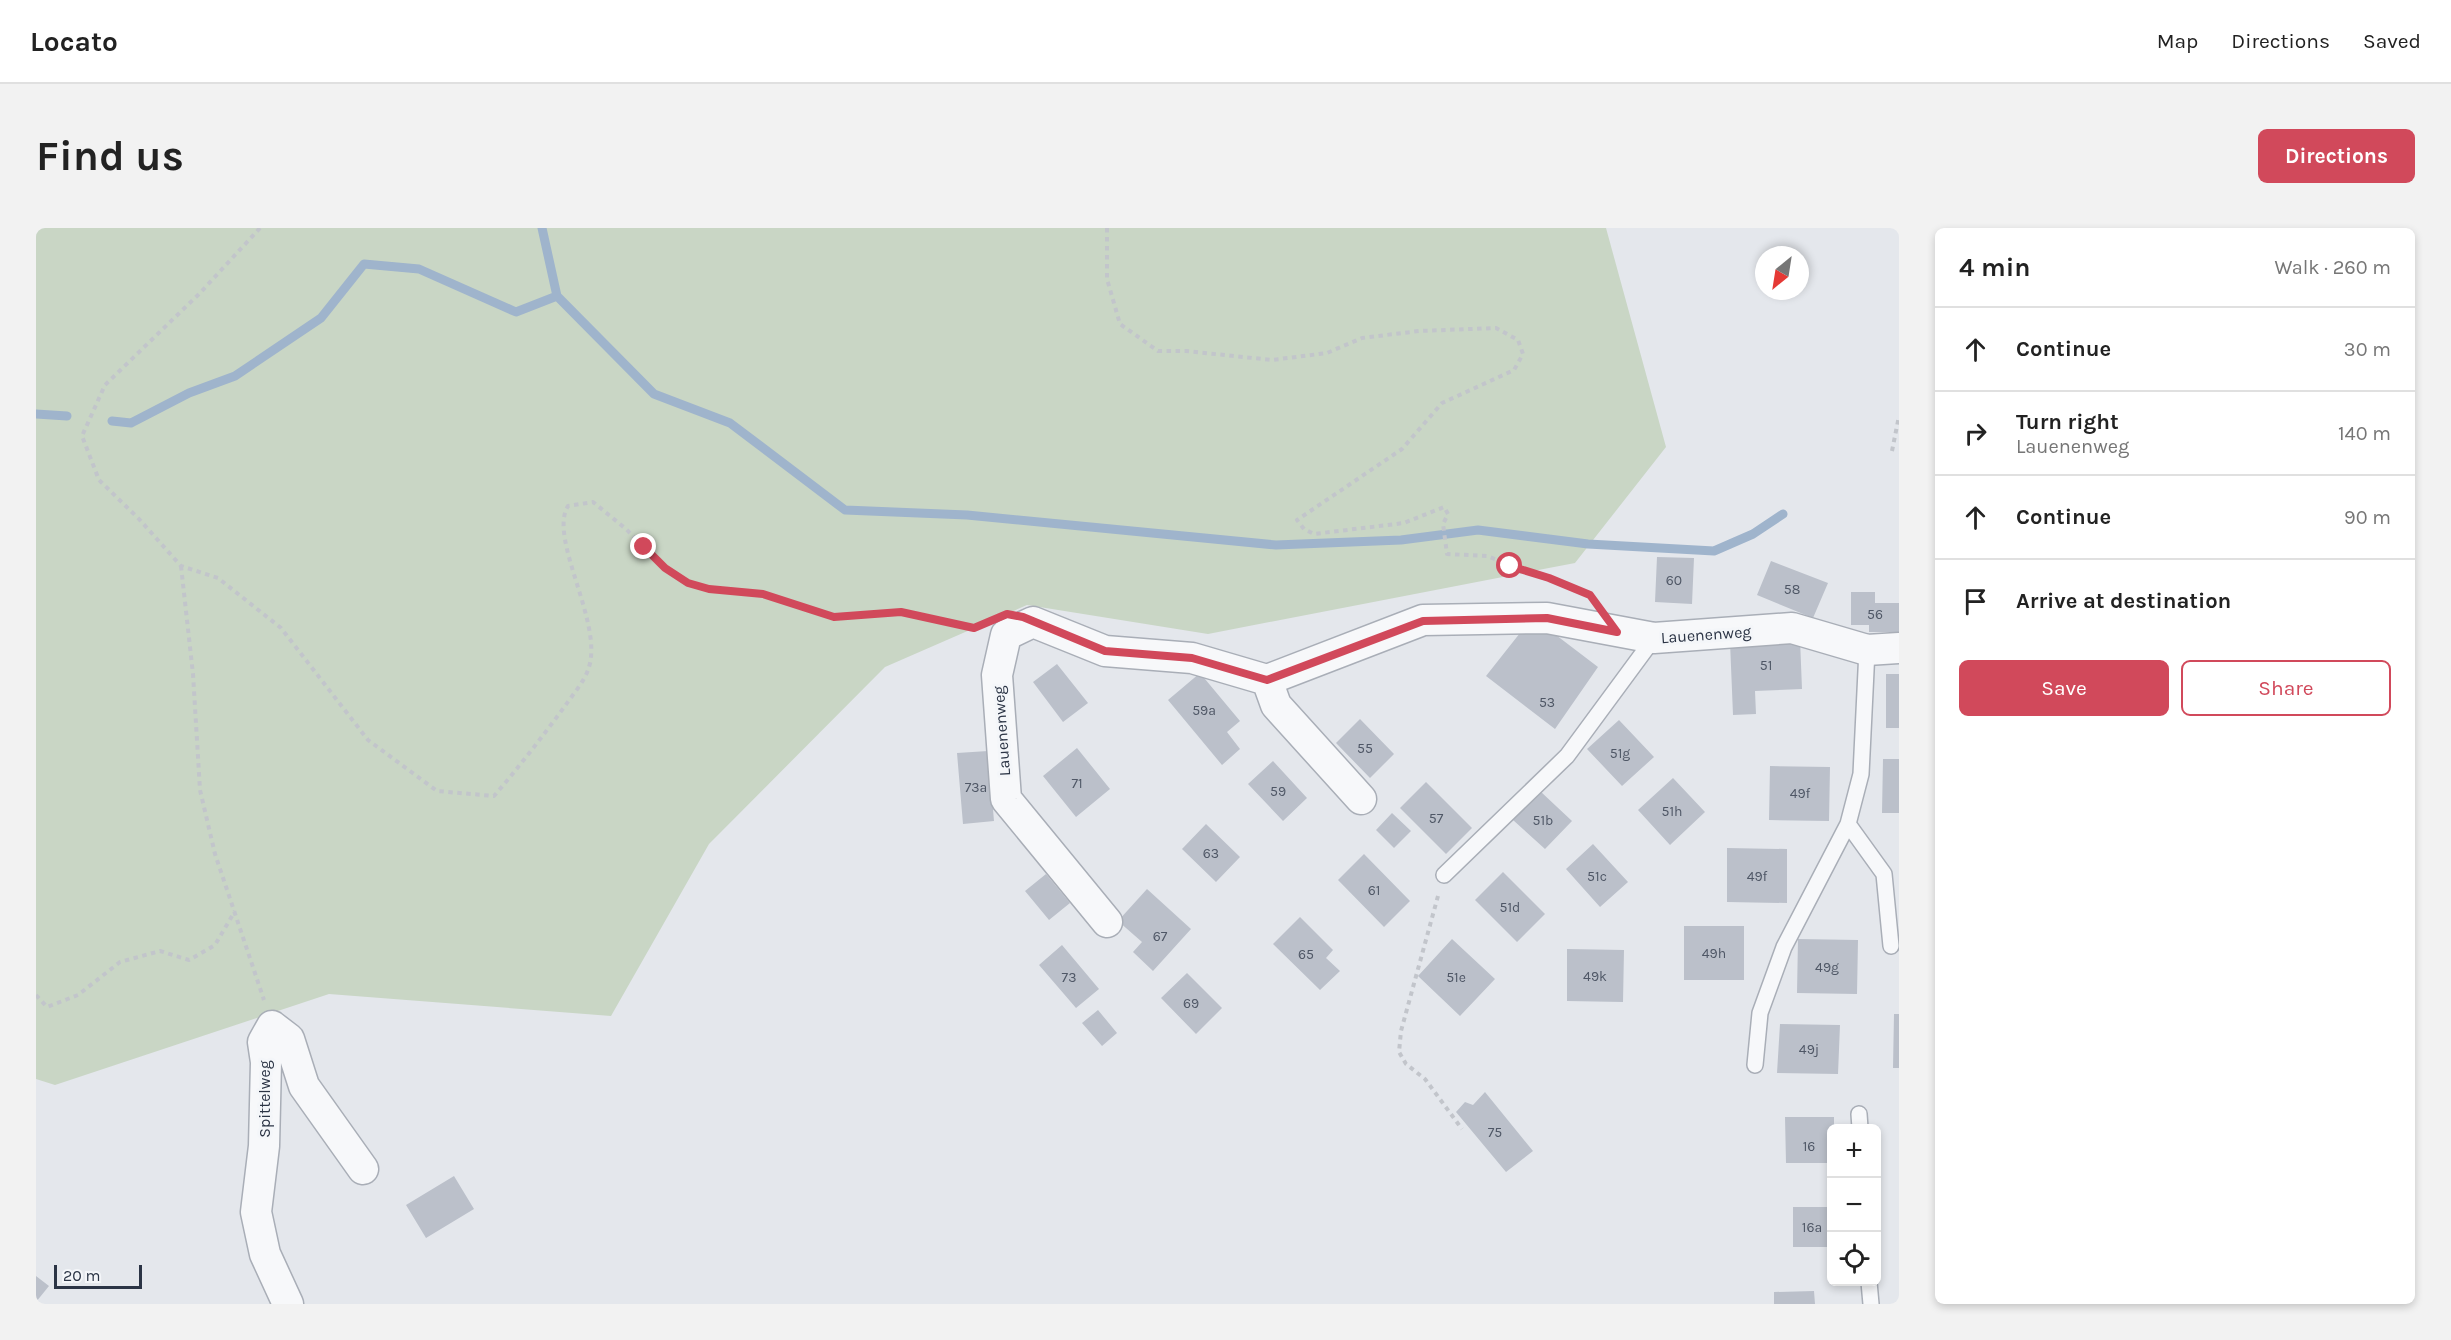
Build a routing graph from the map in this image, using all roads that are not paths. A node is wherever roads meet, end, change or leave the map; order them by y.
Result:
1 (1654, 638) junction
2 (1899, 648) edge
3 (1867, 650) junction
4 (1267, 680) junction
5 (1361, 799) dead end
6 (1848, 824) junction
7 (1444, 875) road end
8 (1107, 922) dead end
9 (1891, 946) dead end
10 (1755, 1065) dead end
11 (363, 1169) dead end
12 (1869, 1286) edge
13 (288, 1304) edge
14 (1871, 1304) edge

1 - 3 street, Lauenenweg
1 - 4 street, Lauenenweg
1 - 7 lane
2 - 3 street, Lauenenweg
3 - 6 lane
4 - 5 street
4 - 8 street, Lauenenweg
6 - 9 lane
6 - 10 lane
11 - 13 street, Spittelweg
12 - 14 lane

